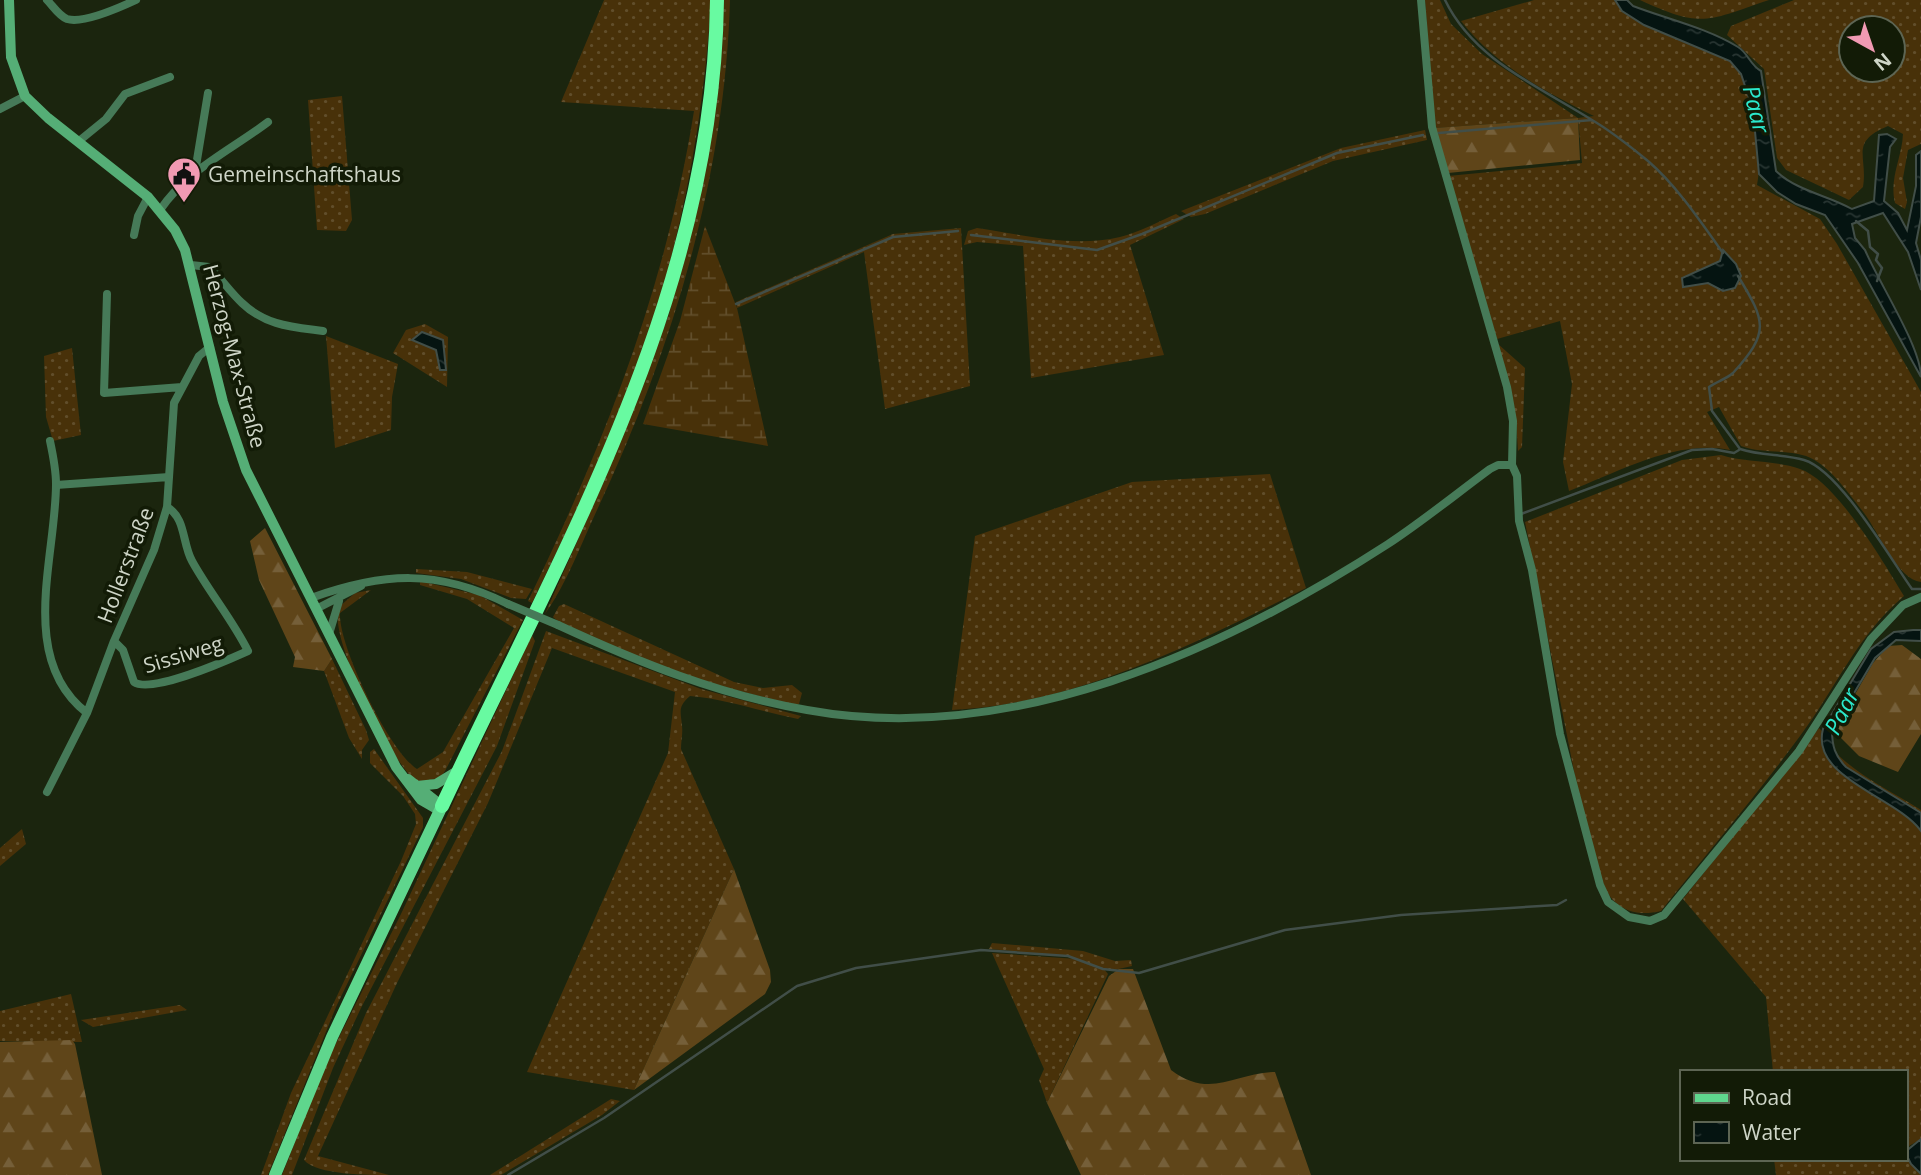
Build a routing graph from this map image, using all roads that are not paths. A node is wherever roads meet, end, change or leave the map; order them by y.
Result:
1 (9, 0) edge
2 (47, 0) edge
3 (136, 0) edge
4 (717, 0) edge
5 (1421, 0) edge
6 (5, 31) edge
7 (170, 77) dead end
8 (208, 93) dead end
9 (25, 96) junction
10 (0, 109) edge
11 (268, 122) dead end
12 (79, 141) junction
13 (195, 172) junction
14 (148, 197) junction
15 (160, 210) junction
16 (134, 235) dead end
17 (191, 264) junction
18 (107, 294) dead end
19 (323, 331) dead end
20 (209, 347) junction
21 (182, 387) junction
22 (50, 441) dead end
23 (1512, 466) junction
24 (169, 477) junction
25 (56, 485) junction
26 (167, 507) junction
27 (370, 581) junction
28 (1921, 597) edge
29 (311, 598) junction
30 (341, 598) junction
31 (316, 609) junction
32 (329, 634) junction
33 (114, 640) junction
34 (87, 713) junction
35 (396, 767) junction
36 (459, 769) junction
37 (417, 786) junction
38 (47, 792) dead end
39 (441, 808) junction
40 (275, 1175) edge

1 - 6 main road
2 - 3 street
4 - 36 highway
5 - 23 street
6 - 9 main road
7 - 12 street
8 - 13 street
9 - 10 street
9 - 12 main road, Herzog-Max-Straße
11 - 13 street
12 - 14 main road, Herzog-Max-Straße
13 - 15 street
14 - 15 main road, Herzog-Max-Straße
14 - 16 street
15 - 17 main road, Herzog-Max-Straße
17 - 19 street
17 - 20 main road, Herzog-Max-Straße
18 - 21 street
20 - 21 street, Hollerstraße
20 - 29 main road, Herzog-Max-Straße
21 - 24 street, Hollerstraße
22 - 25 street
23 - 27 street, bridge
23 - 28 street
24 - 25 street
24 - 26 street, Hollerstraße
25 - 34 street
26 - 33 street, Hollerstraße
26 - 33 street, Sissiweg
27 - 29 street
27 - 30 street
29 - 31 main road, Herzog-Max-Straße
30 - 31 street
30 - 32 street
31 - 32 main road, Herzog-Max-Straße
32 - 35 main road, Herzog-Max-Straße
33 - 34 street, Hollerstraße
34 - 38 street, Hollerstraße
35 - 37 main road
35 - 39 main road
36 - 37 main road
36 - 39 highway
37 - 39 main road
39 - 40 main road

